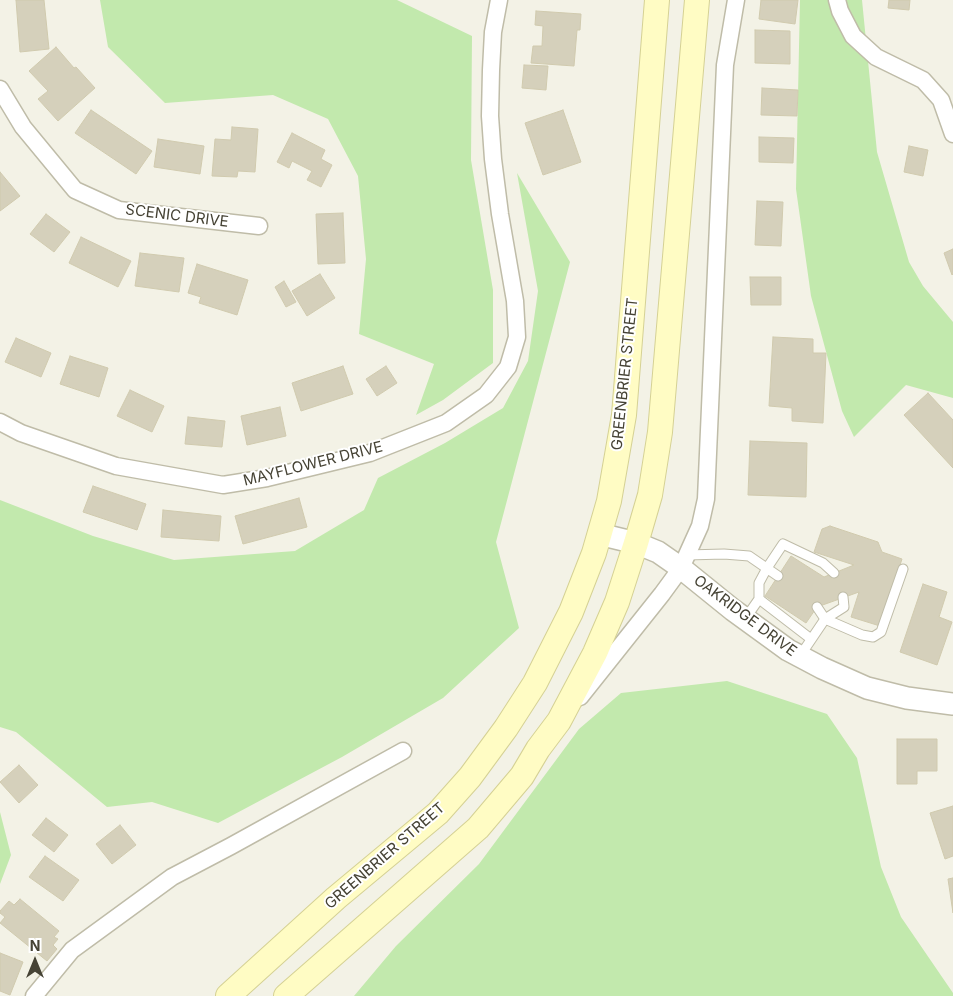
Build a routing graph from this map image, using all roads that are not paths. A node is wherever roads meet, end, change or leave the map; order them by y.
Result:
1 (499, 0) edge
2 (657, 0) edge
3 (697, 0) edge
4 (736, 0) edge
5 (837, 0) edge
6 (0, 89) edge
7 (953, 134) edge
8 (259, 226) dead end
9 (0, 422) edge
10 (599, 534) junction
11 (636, 543) junction
12 (684, 561) junction
13 (767, 568) junction
14 (903, 570) dead end
15 (834, 573) dead end
16 (778, 576) dead end
17 (842, 598) dead end
18 (759, 599) junction
19 (817, 607) dead end
20 (825, 619) junction
21 (745, 620) junction
22 (805, 648) junction
23 (953, 704) edge
24 (538, 749) junction
25 (403, 751) dead end
26 (34, 996) edge
27 (228, 996) edge
28 (286, 996) edge

1 - 9 street, MAYFLOWER DRIVE
2 - 10 main road, GREENBRIER STREET
3 - 11 main road
4 - 12 street
5 - 7 street
6 - 8 street, SCENIC DRIVE
10 - 11 street, OAKRIDGE DRIVE
10 - 27 main road, GREENBRIER STREET
11 - 12 street, OAKRIDGE DRIVE
11 - 24 main road
12 - 13 lane
12 - 21 street, OAKRIDGE DRIVE
12 - 24 street
13 - 15 lane
13 - 16 lane
13 - 18 lane
14 - 20 lane
17 - 20 lane
18 - 21 lane
18 - 22 lane
19 - 20 lane
20 - 22 lane
21 - 22 street, OAKRIDGE DRIVE
22 - 23 street, OAKRIDGE DRIVE
24 - 28 main road
25 - 26 street

